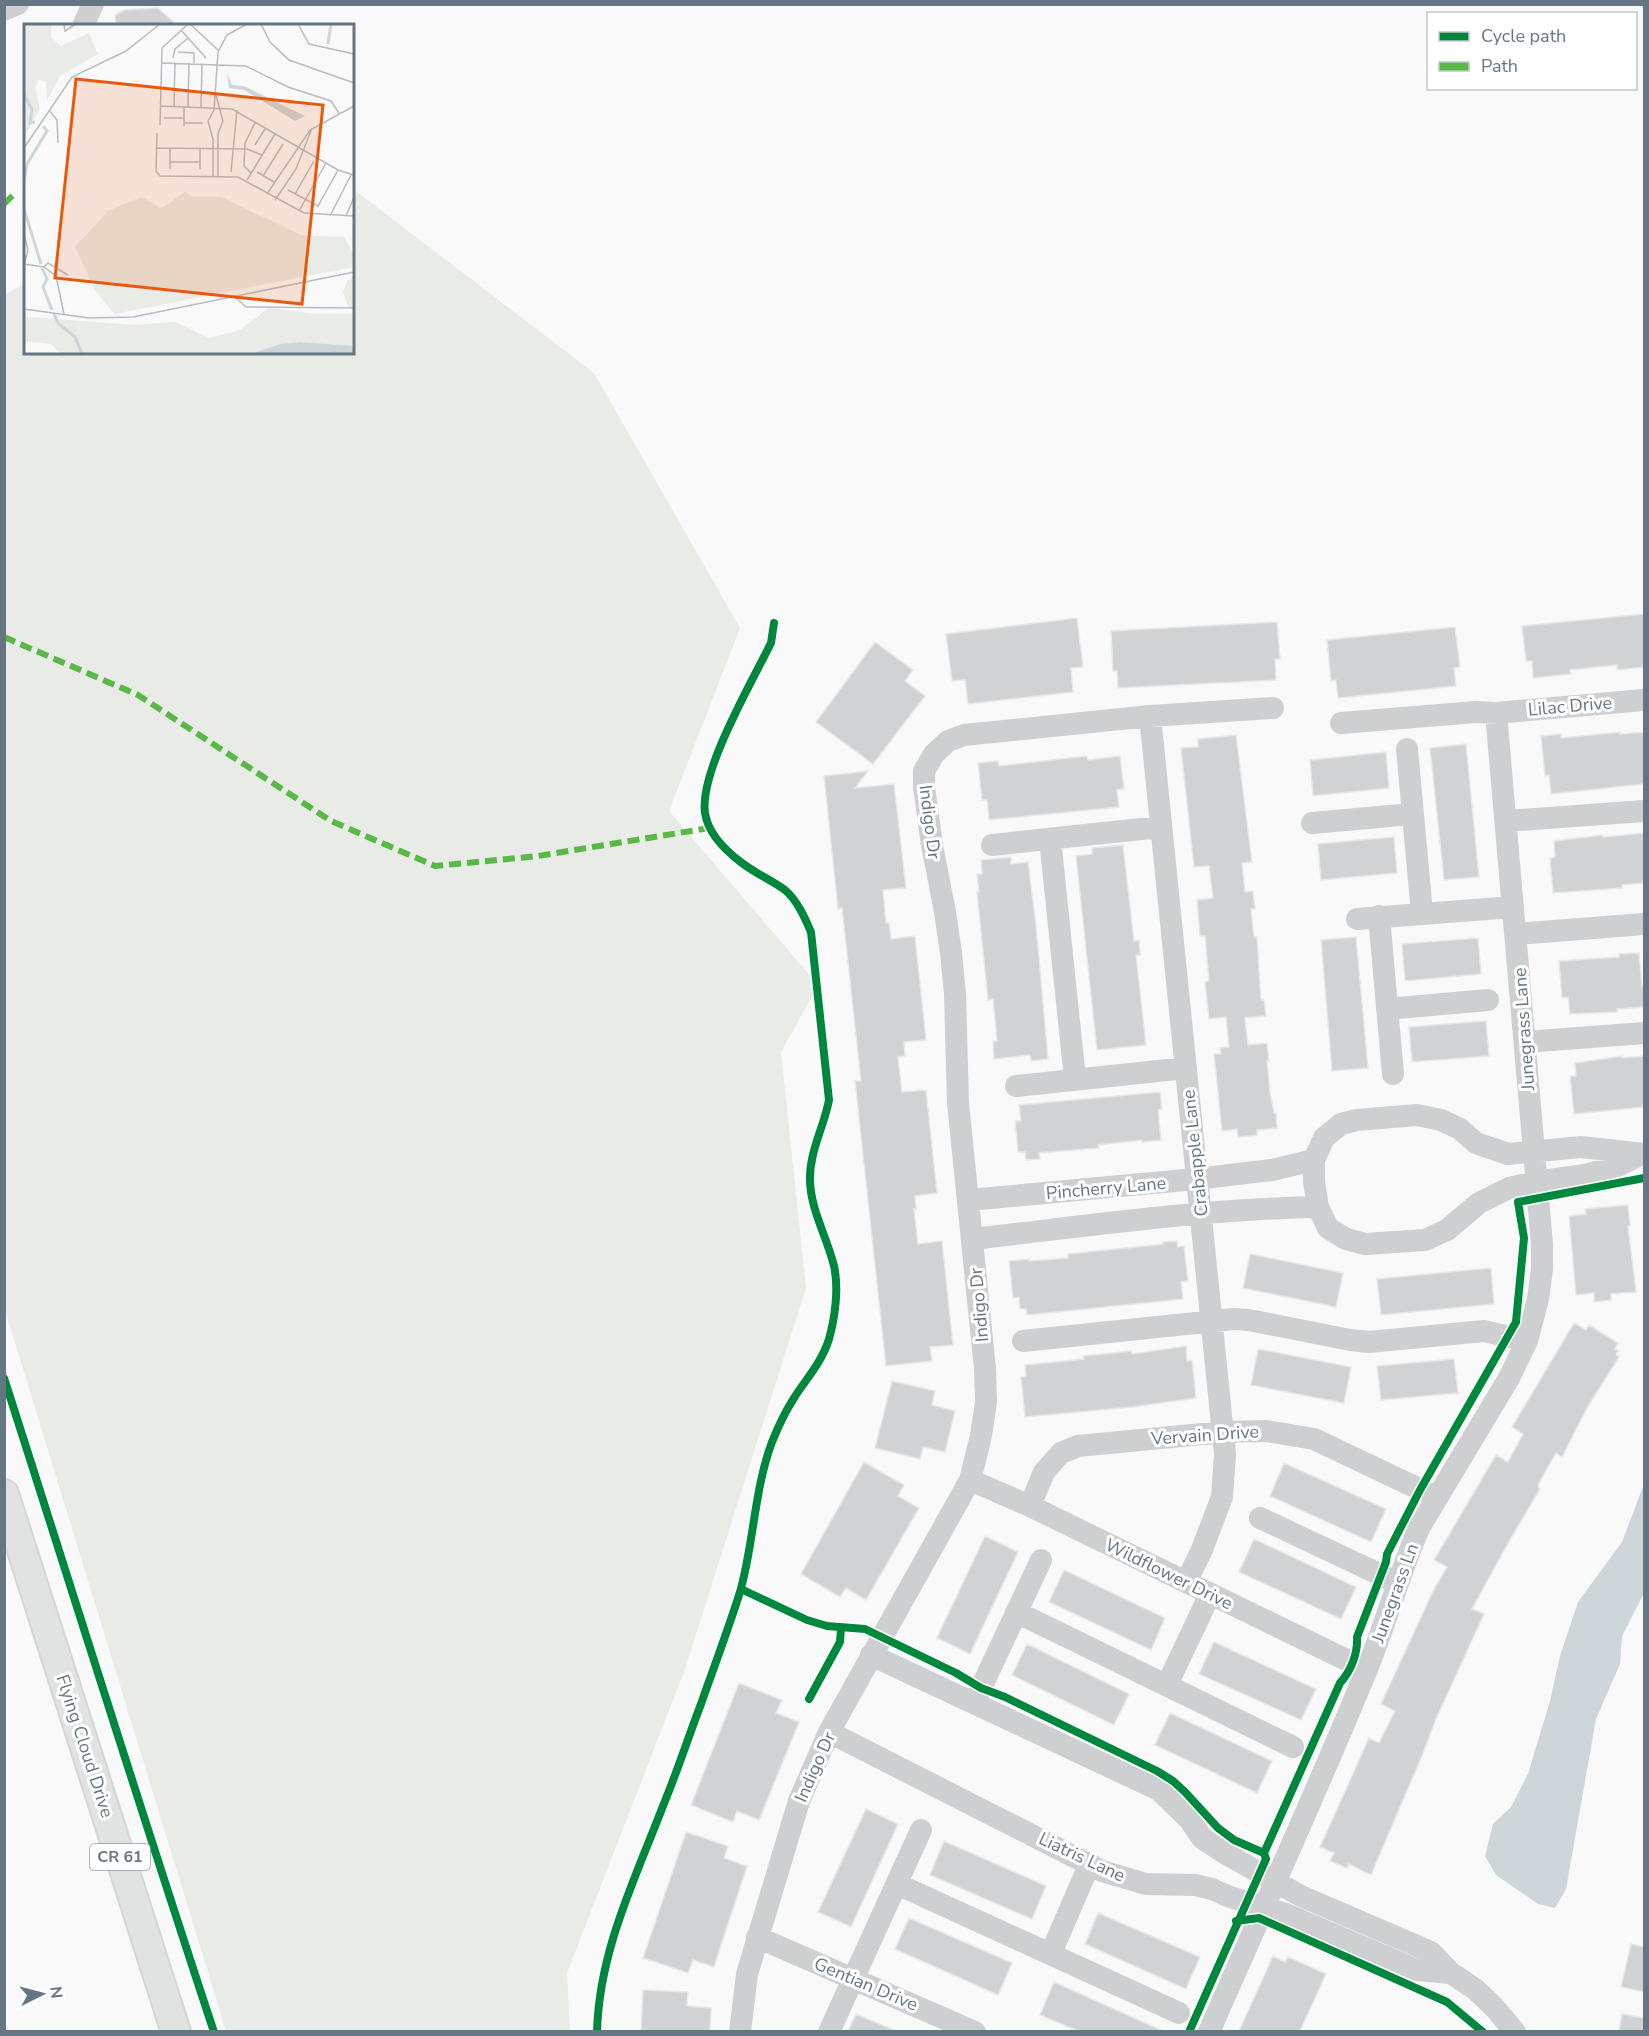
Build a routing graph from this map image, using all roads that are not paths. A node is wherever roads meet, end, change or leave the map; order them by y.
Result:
1 (18, 4) edge
2 (93, 4) edge
3 (4, 10) edge
4 (84, 24) edge
5 (1644, 700) edge
6 (1273, 708) dead end
7 (1496, 713) junction
8 (1150, 716) junction
9 (1341, 723) dead end
10 (1407, 749) dead end
11 (1644, 811) edge
12 (1412, 814) junction
13 (1506, 821) junction
14 (1312, 823) dead end
15 (1160, 827) junction
16 (1050, 839) junction
17 (992, 845) dead end
18 (1513, 907) junction
19 (1422, 913) junction
20 (1379, 916) junction
21 (1357, 919) dead end
22 (1644, 924) edge
23 (1516, 934) junction
24 (1488, 1000) dead end
25 (1388, 1009) junction
26 (1644, 1033) edge
27 (1525, 1042) junction
28 (1186, 1068) junction
29 (1393, 1074) dead end
30 (1075, 1079) junction
31 (1016, 1086) dead end
32 (1533, 1151) junction
33 (1643, 1154) edge
34 (1314, 1160) junction
35 (1196, 1179) junction
36 (1535, 1182) junction
37 (969, 1200) junction
38 (1318, 1207) junction
39 (1201, 1214) junction
40 (972, 1239) junction
41 (1212, 1321) junction
42 (1023, 1341) dead end
43 (1527, 1341) junction
44 (1223, 1432) junction
45 (970, 1480) junction
46 (4, 1494) edge
47 (1436, 1497) junction
48 (1030, 1506) junction
49 (1260, 1518) dead end
50 (1041, 1560) dead end
51 (1186, 1582) junction
52 (1398, 1583) junction
53 (1210, 1594) junction
54 (1016, 1612) junction
55 (871, 1655) junction
56 (1367, 1670) junction
57 (1167, 1685) junction
58 (974, 1703) junction
59 (829, 1732) junction
60 (1293, 1747) dead end
61 (921, 1830) dead end
62 (1090, 1863) junction
63 (1276, 1882) junction
64 (897, 1884) junction
65 (1264, 1907) junction
66 (757, 1937) junction
67 (1050, 1953) junction
68 (1451, 1973) junction
69 (853, 1978) junction
70 (1179, 2013) dead end
71 (176, 2031) edge
72 (740, 2031) edge
73 (829, 2031) edge
74 (975, 2031) edge
75 (1209, 2031) edge
76 (1515, 2031) edge

1 - 3 street
2 - 4 street
5 - 7 street, Lilac Drive
6 - 8 street, Indigo Dr
7 - 9 street, Lilac Drive
7 - 13 street, Junegrass Lane
8 - 15 street, Crabapple Lane
8 - 37 street, Indigo Dr
10 - 12 street
11 - 13 street
12 - 14 street
12 - 19 street
13 - 18 street, Junegrass Lane
15 - 16 street
15 - 28 street, Crabapple Lane
16 - 17 street
16 - 30 street
18 - 19 street
18 - 23 street, Junegrass Lane
19 - 20 street
20 - 21 street
20 - 25 street
22 - 23 street
23 - 27 street, Junegrass Lane
24 - 25 street, Junegrass Lane
25 - 29 street
26 - 27 street
27 - 32 street, Junegrass Lane
28 - 30 street
28 - 35 street, Crabapple Lane
30 - 31 street
32 - 33 street
32 - 34 street
32 - 36 street, Junegrass Ln
33 - 36 street
34 - 35 street, Pincherry Lane
34 - 38 street
35 - 37 street, Pincherry Lane
35 - 39 street, Crabapple Lane
36 - 38 street
36 - 43 street, Junegrass Ln
37 - 40 street, Indigo Dr
38 - 39 street, Pincherry Lane
39 - 40 street, Pincherry Lane
39 - 41 street, Crabapple Lane
40 - 45 street, Indigo Dr
41 - 42 street
41 - 43 street
41 - 44 street, Crabapple Lane
43 - 47 street, Junegrass Ln
44 - 47 street, Vervain Drive
44 - 48 street, Vervain Drive
44 - 51 street, Crabapple Lane
45 - 48 street, Wildflower Drive
45 - 55 street, Indigo Dr
46 - 71 main road, Flying Cloud Drive / CR 61
47 - 52 street, Junegrass Ln
48 - 51 street, Wildflower Drive
49 - 52 street
50 - 54 street
51 - 53 street, Wildflower Drive
52 - 56 street, Junegrass Ln
53 - 56 street, Wildflower Drive
53 - 57 street
54 - 57 street
54 - 58 street
55 - 58 street, Liatris Lane
55 - 59 street, Indigo Dr
56 - 63 street, Junegrass Ln
57 - 60 street
58 - 63 street, Liatris Lane
59 - 62 street, Liatris Lane
59 - 66 street, Indigo Dr
61 - 64 street
62 - 65 street, Liatris Lane
62 - 67 street
63 - 65 street, Junegrass Ln
63 - 68 street, Liatris Lane
64 - 67 street
64 - 69 street
65 - 68 street, Liatris Lane
65 - 75 street, Junegrass Ln
66 - 69 street, Gentian Drive
66 - 72 street, Indigo Dr
67 - 70 street
68 - 76 street, Liatris Lane
69 - 73 street
69 - 74 street, Gentian Drive

